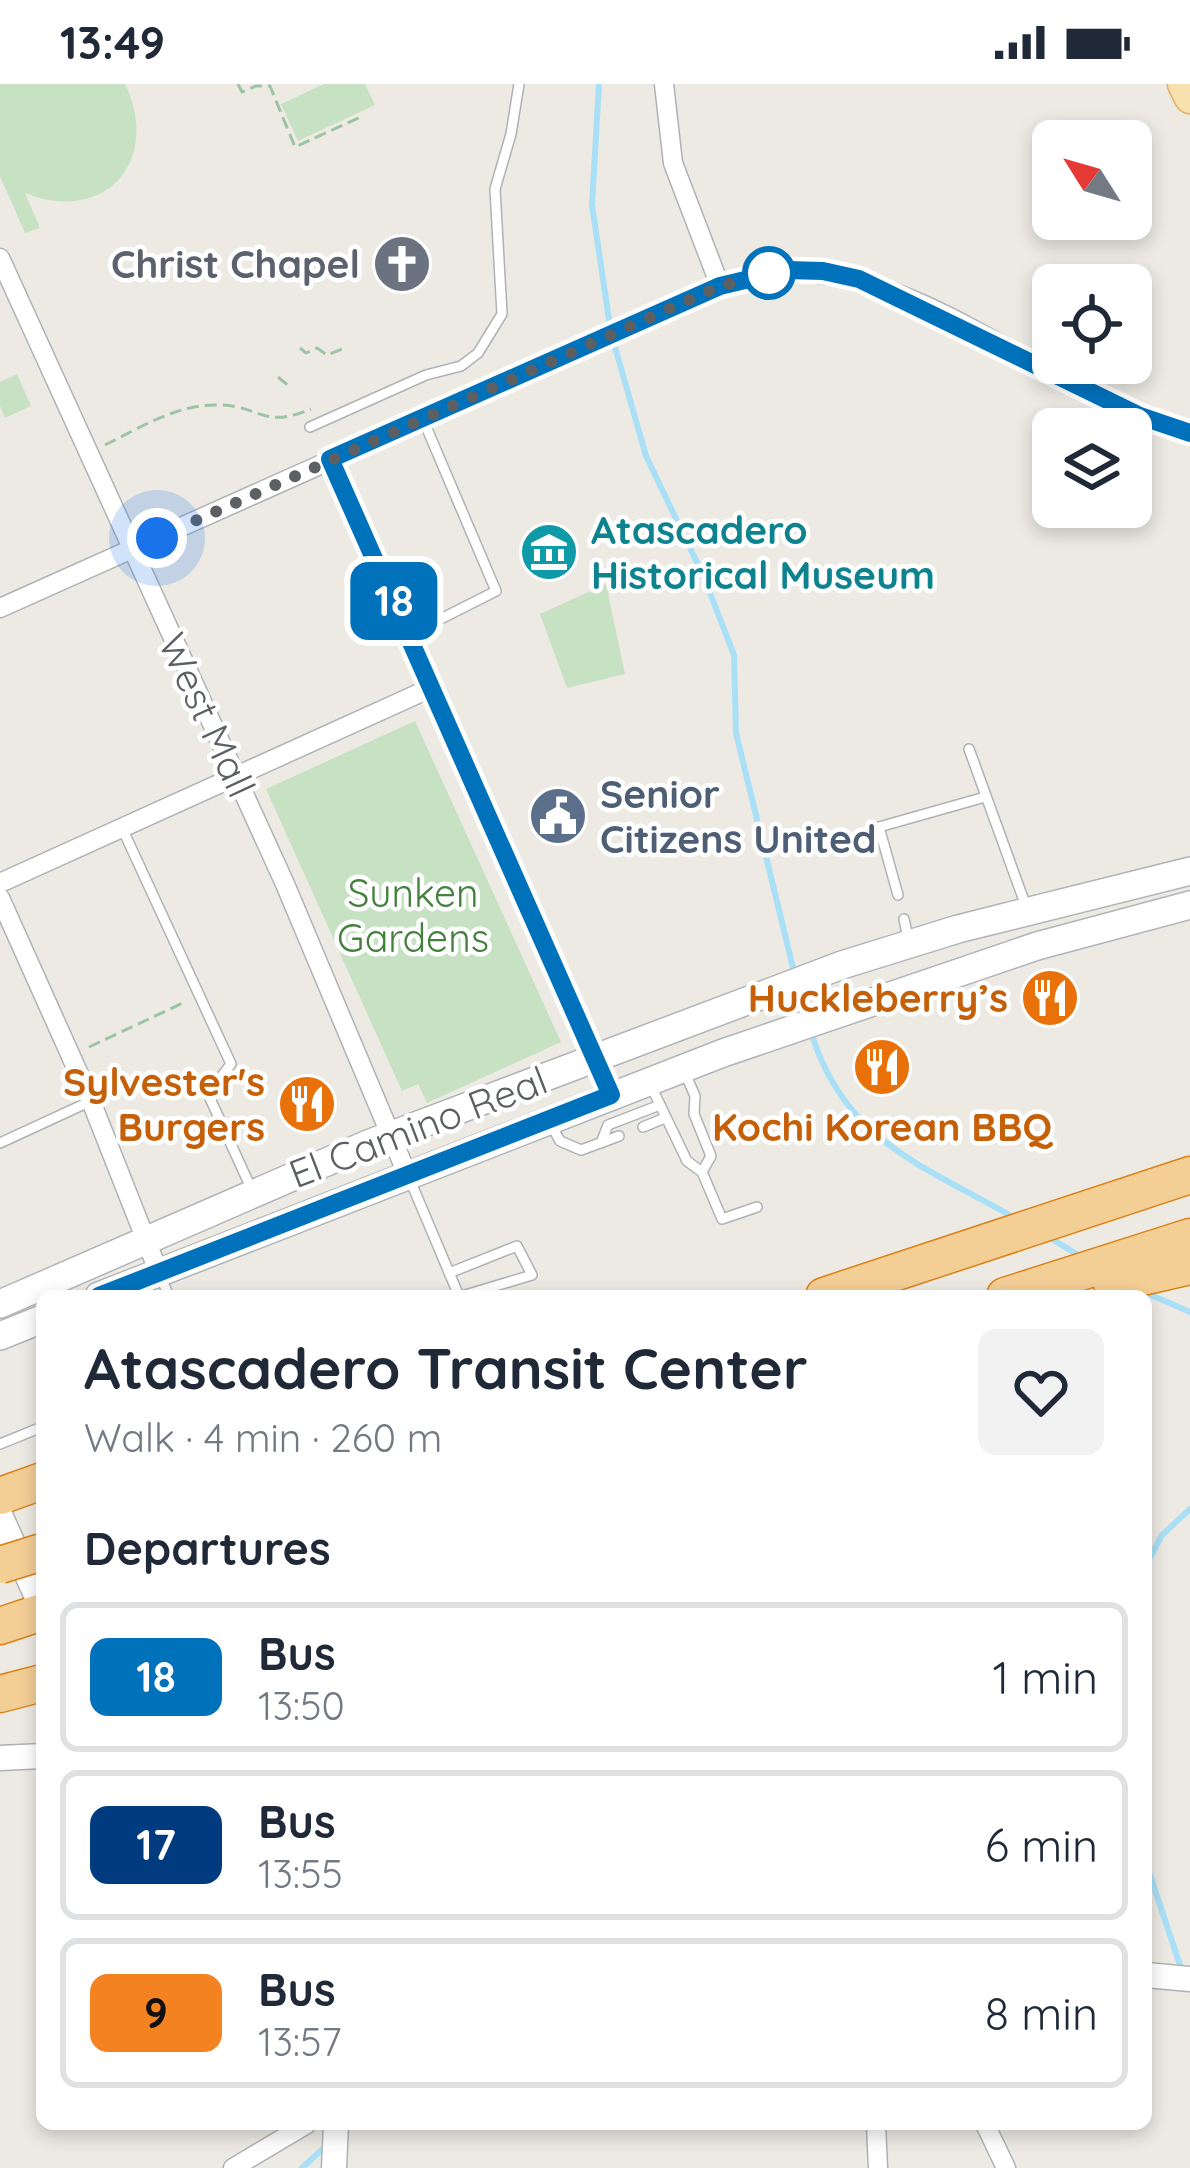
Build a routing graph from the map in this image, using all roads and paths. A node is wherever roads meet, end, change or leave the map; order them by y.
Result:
1 (238, 84) edge
2 (519, 84) edge
3 (664, 84) edge
4 (1183, 84) edge
5 (1190, 98) edge
6 (362, 116) dead end
7 (0, 258) edge
8 (720, 286) junction
9 (347, 347) dead end
10 (300, 348) dead end
11 (278, 377) dead end
12 (289, 386) dead end
13 (318, 407) dead end
14 (422, 418) junction
15 (310, 427) dead end
16 (1190, 433) edge
17 (104, 445) dead end
18 (330, 459) junction
19 (130, 549) junction
20 (0, 608) edge
21 (409, 635) junction
22 (433, 687) junction
23 (969, 749) dead end
24 (236, 776) junction
25 (986, 797) junction
26 (122, 828) junction
27 (1190, 872) edge
28 (0, 883) edge
29 (898, 895) dead end
30 (0, 898) edge
31 (1190, 905) edge
32 (1029, 914) junction
33 (199, 996) junction
34 (89, 1047) dead end
35 (596, 1058) junction
36 (683, 1068) junction
37 (654, 1093) junction
38 (611, 1095) junction
39 (91, 1101) junction
40 (548, 1118) junction
41 (665, 1118) junction
42 (643, 1126) dead end
43 (392, 1135) junction
44 (619, 1136) dead end
45 (0, 1143) edge
46 (601, 1143) junction
47 (702, 1172) junction
48 (407, 1174) junction
49 (1190, 1174) edge
50 (253, 1192) junction
51 (757, 1207) dead end
52 (1190, 1237) edge
53 (146, 1243) junction
54 (1190, 1266) edge
55 (448, 1273) junction
56 (1099, 1275) junction
57 (164, 1284) edge
58 (132, 1290) edge
59 (458, 1290) edge
60 (481, 1290) edge
61 (842, 1290) edge
62 (1032, 1290) edge
63 (0, 1304) edge
64 (36, 1321) edge
65 (0, 1336) edge
66 (36, 1429) edge
67 (0, 1444) edge
68 (36, 1483) edge
69 (0, 1496) edge
70 (0, 1515) edge
71 (36, 1554) edge
72 (0, 1565) edge
73 (36, 1596) edge
74 (36, 1612) edge
75 (0, 1626) edge
76 (36, 1685) edge
77 (0, 1694) edge
78 (36, 1756) edge
79 (0, 1758) edge
80 (297, 2130) edge
81 (336, 2130) edge
82 (877, 2130) edge
83 (988, 2130) edge
84 (233, 2168) edge
85 (334, 2168) edge
86 (878, 2168) edge
87 (1006, 2168) edge

1 - 6 path
2 - 15 lane
3 - 8 street
4 - 5 main road
7 - 19 street, West Mall
8 - 14 street
8 - 16 street
9 - 10 path
11 - 12 path
13 - 17 path
14 - 18 street
14 - 21 lane
18 - 19 street
18 - 21 street
19 - 20 street
19 - 24 street, West Mall
21 - 22 street
22 - 24 street
22 - 35 street
23 - 25 lane
24 - 26 street
24 - 43 street, West Mall
25 - 29 lane
25 - 32 lane
26 - 28 street
26 - 33 lane
27 - 32 main road, El Camino Real
30 - 39 street
31 - 36 main road, El Camino Real
32 - 35 main road, El Camino Real
33 - 34 path
33 - 50 lane
35 - 38 street
35 - 43 main road, El Camino Real
36 - 37 main road, El Camino Real
36 - 47 lane
37 - 38 main road, El Camino Real
37 - 41 lane
37 - 46 lane
38 - 40 main road, El Camino Real
39 - 45 lane
39 - 53 street
40 - 46 lane
40 - 48 main road, El Camino Real
41 - 42 lane
41 - 47 lane
43 - 48 street, West Mall
43 - 50 main road, El Camino Real
44 - 46 lane
47 - 51 lane
48 - 55 lane
48 - 57 main road, El Camino Real
49 - 61 highway
50 - 53 main road, El Camino Real
52 - 56 highway
53 - 57 street
53 - 63 main road, El Camino Real
54 - 56 highway
55 - 59 lane
55 - 60 lane
56 - 62 highway
57 - 58 main road, El Camino Real
64 - 65 main road
66 - 67 lane
68 - 69 highway
70 - 73 street
71 - 72 highway, bridge
74 - 75 highway
76 - 77 highway
78 - 79 street
80 - 84 street
81 - 85 street
82 - 86 street
83 - 87 street

